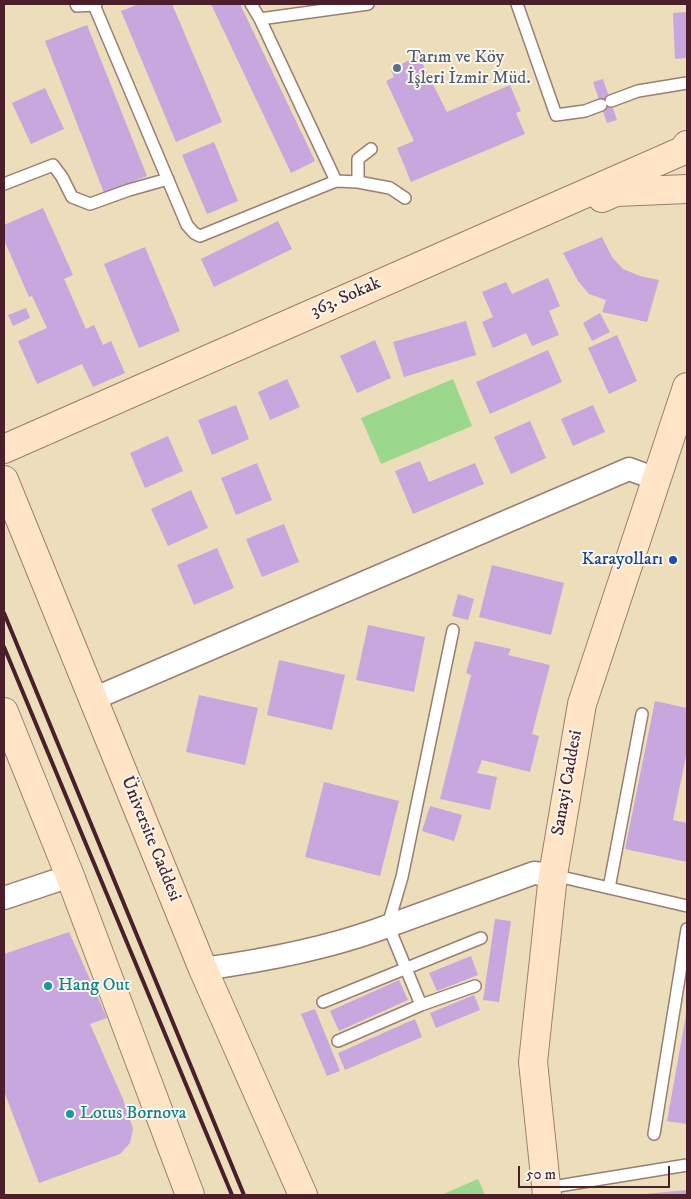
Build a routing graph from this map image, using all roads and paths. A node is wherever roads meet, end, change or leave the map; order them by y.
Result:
1 (76, 4) edge
2 (95, 4) edge
3 (251, 4) edge
4 (368, 4) edge
5 (517, 4) edge
6 (260, 19) junction
7 (687, 83) edge
8 (371, 149) dead end
9 (685, 153) edge
10 (168, 179) junction
11 (336, 181) junction
12 (358, 182) junction
13 (4, 184) edge
14 (687, 189) edge
15 (405, 198) dead end
16 (687, 386) edge
17 (4, 449) edge
18 (4, 462) edge
19 (656, 479) junction
20 (4, 480) edge
21 (453, 630) dead end
22 (93, 699) junction
23 (4, 712) edge
24 (642, 714) dead end
25 (70, 876) junction
26 (553, 876) junction
27 (609, 888) junction
28 (4, 898) edge
29 (687, 906) edge
30 (388, 925) junction
31 (687, 929) edge
32 (481, 938) dead end
33 (406, 968) junction
34 (203, 969) junction
35 (475, 986) dead end
36 (324, 1002) dead end
37 (421, 1005) junction
38 (338, 1041) dead end
39 (654, 1134) dead end
40 (687, 1165) edge
41 (546, 1192) edge
42 (190, 1195) edge
43 (302, 1195) edge

1 - 2 lane
2 - 10 lane
3 - 6 lane
4 - 6 lane
5 - 7 lane
6 - 11 lane
8 - 12 lane
9 - 17 street, 363. Sokak
10 - 11 lane
10 - 13 lane
11 - 12 lane
12 - 15 lane
14 - 18 street
16 - 19 street, Sanayi Caddesi
19 - 22 street
19 - 26 street, Sanayi Caddesi
20 - 22 street, Üniversite Caddesi
21 - 30 lane
22 - 34 street, Üniversite Caddesi
23 - 25 street
24 - 27 lane
25 - 28 street
25 - 42 street
26 - 27 lane
26 - 30 street
26 - 41 street, Sanayi Caddesi
27 - 29 lane
30 - 33 lane
30 - 34 street
31 - 39 lane
32 - 33 lane
33 - 36 lane
33 - 37 lane
34 - 43 street, Üniversite Caddesi
35 - 37 lane
37 - 38 lane
40 - 41 lane

